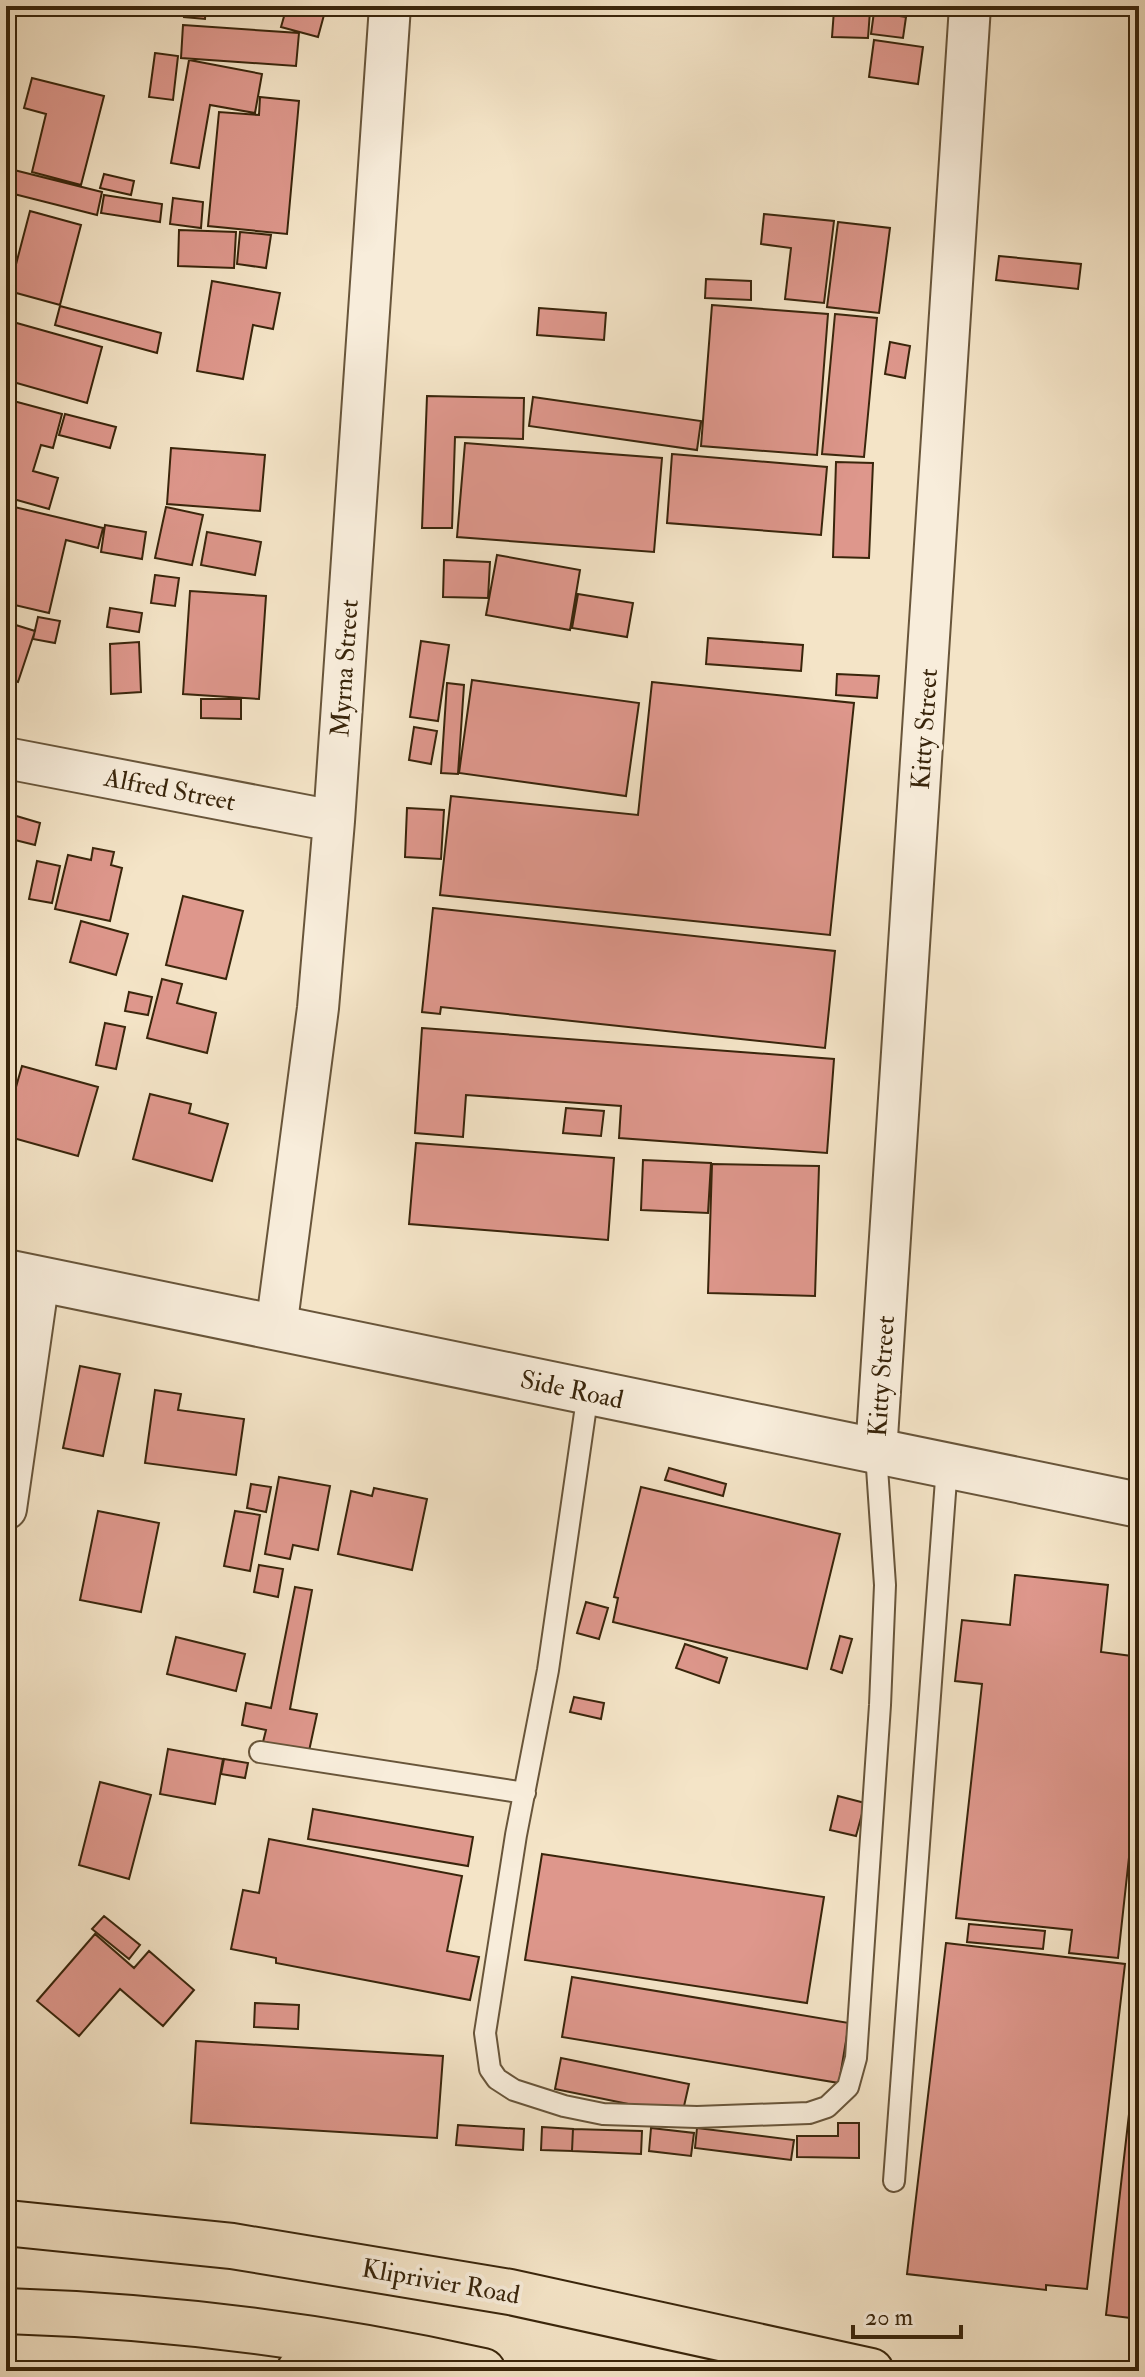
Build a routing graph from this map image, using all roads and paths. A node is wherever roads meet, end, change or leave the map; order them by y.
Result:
1 (390, 6) edge
2 (970, 6) edge
3 (6, 758) edge
4 (334, 821) junction
5 (22, 1275) edge
6 (276, 1329) junction
7 (588, 1392) junction
8 (876, 1453) junction
9 (947, 1466) junction
10 (1139, 1505) edge
11 (6, 1509) edge
12 (260, 1752) dead end
13 (525, 1793) junction
14 (894, 2181) dead end
15 (6, 2223) edge
16 (6, 2311) edge
17 (413, 2355) junction
18 (299, 2371) edge
19 (483, 2371) edge
20 (871, 2371) edge

1 - 4 street, Myrna Street
2 - 8 street, Kitty Street
3 - 4 street, Alfred Street
4 - 6 street, Myrna Street
5 - 6 street, Side Road
5 - 11 street
6 - 7 street, Side Road
7 - 8 street, Side Road
7 - 13 lane
8 - 9 street, Side Road
8 - 13 lane
9 - 10 street, Side Road
9 - 14 lane
12 - 13 lane
15 - 20 main road, Kliprivier Road
16 - 17 main road
17 - 18 main road
17 - 19 main road

